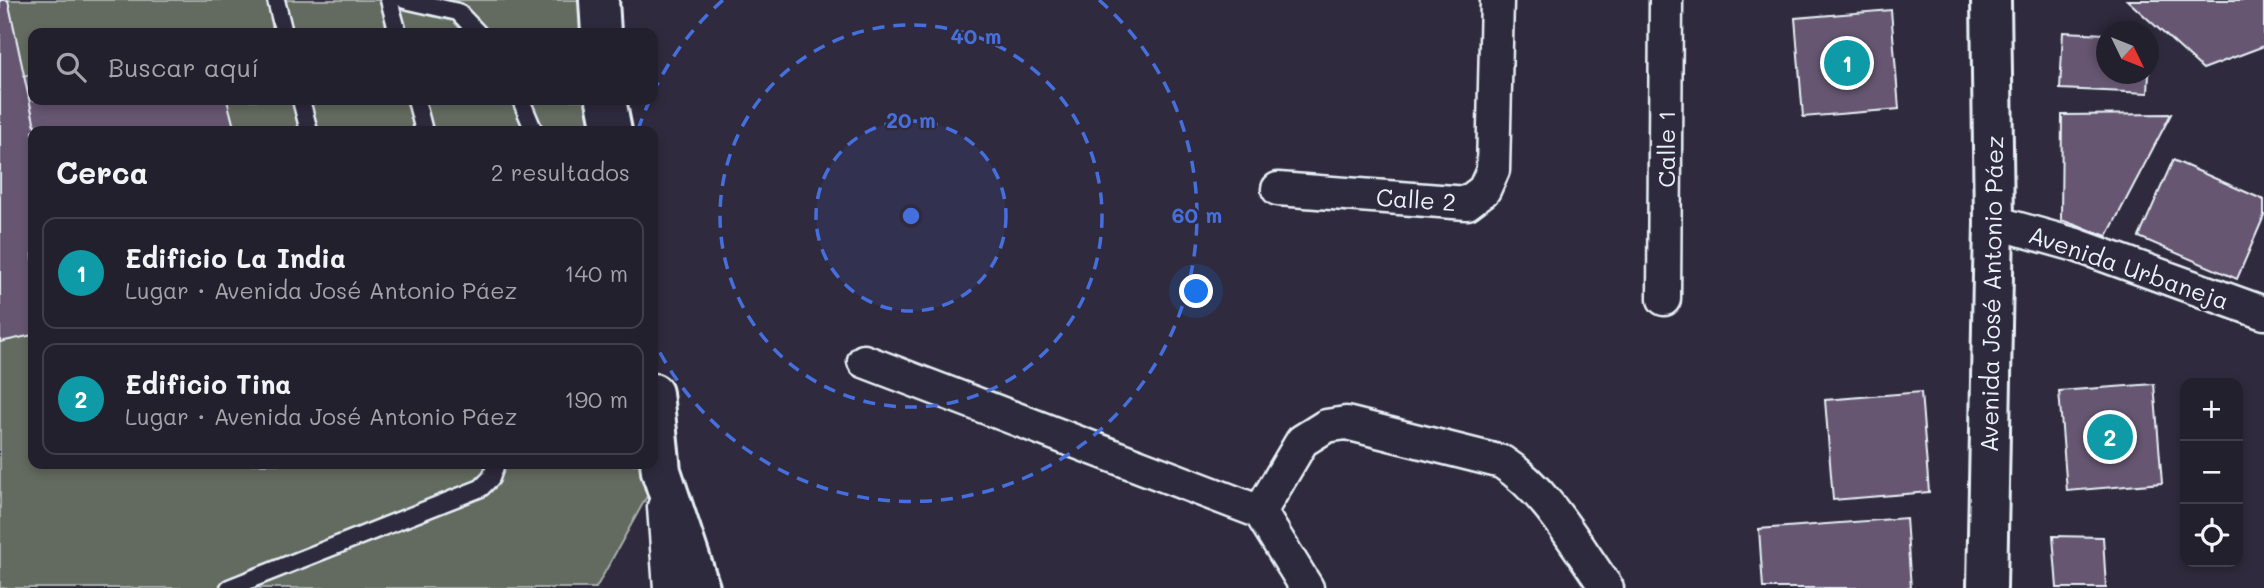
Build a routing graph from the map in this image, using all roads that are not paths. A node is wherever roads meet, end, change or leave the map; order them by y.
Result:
1 (276, 0) edge
2 (389, 0) edge
3 (405, 0) edge
4 (599, 0) edge
5 (1497, 0) edge
6 (1666, 0) edge
7 (1991, 0) edge
8 (283, 28) edge
9 (397, 28) edge
10 (473, 28) edge
11 (601, 28) edge
12 (302, 105) edge
13 (417, 105) edge
14 (523, 105) edge
15 (607, 105) edge
16 (308, 126) edge
17 (423, 126) edge
18 (532, 126) edge
19 (611, 126) edge
20 (1278, 189) dead end
21 (1994, 222) junction
22 (1664, 299) dead end
23 (2264, 313) edge
24 (864, 361) dead end
25 (658, 442) edge
26 (494, 469) edge
27 (661, 471) junction
28 (1260, 512) junction
29 (229, 588) edge
30 (670, 588) edge
31 (700, 588) edge
32 (1307, 588) edge
33 (1607, 588) edge
34 (1987, 588) edge

1 - 8 lane
2 - 9 lane
3 - 10 lane
4 - 11 main road
5 - 20 street, Calle 2
6 - 22 street, Calle 1
7 - 21 main road, Avenida José Antonio Páez
12 - 16 lane
13 - 17 lane
14 - 18 lane
15 - 19 main road
21 - 23 street, Avenida Urbaneja
21 - 34 main road, Avenida José Antonio Páez
24 - 28 street
25 - 27 main road
26 - 29 lane
27 - 30 street
27 - 31 main road
28 - 32 street
28 - 33 street

